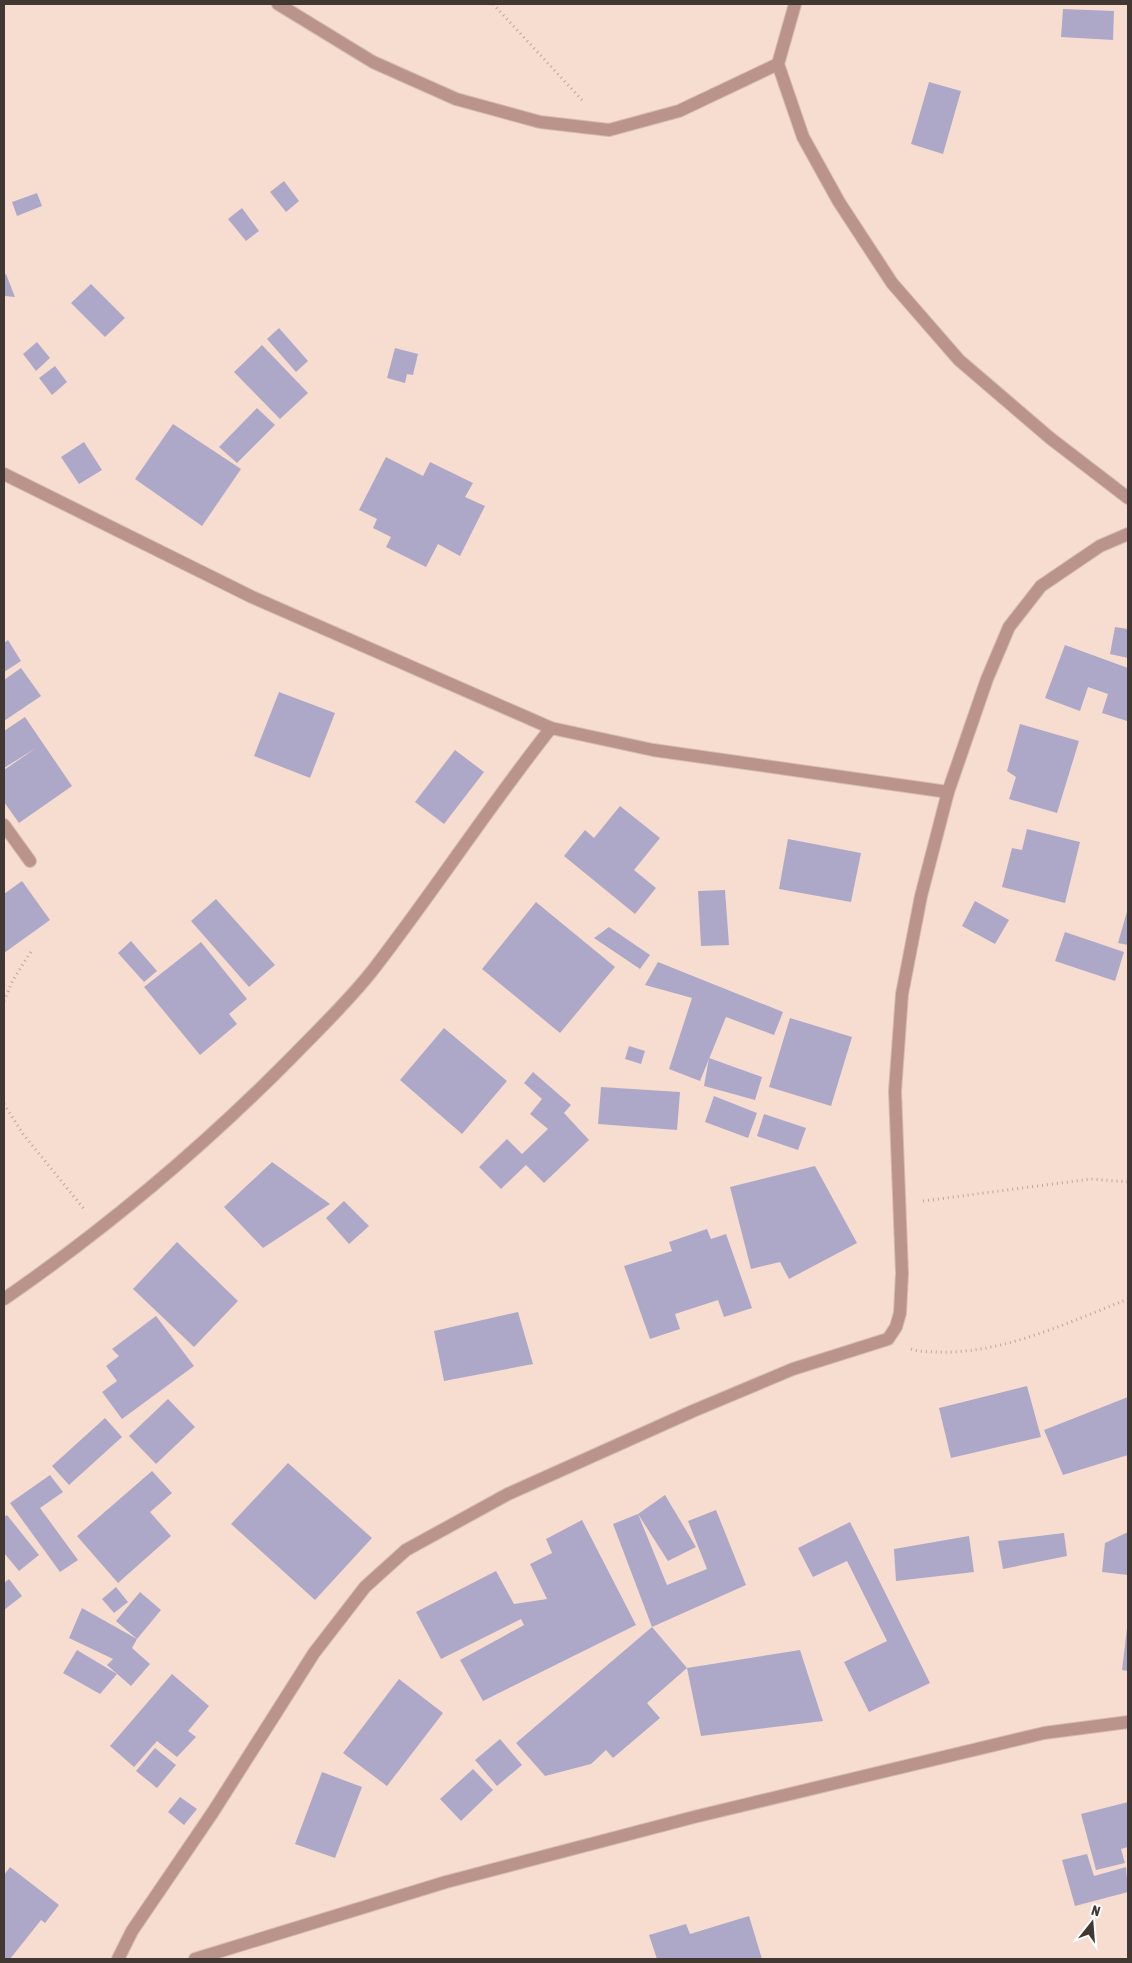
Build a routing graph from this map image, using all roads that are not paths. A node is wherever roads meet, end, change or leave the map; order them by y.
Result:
1 (278, 4) edge
2 (795, 4) edge
3 (778, 64) junction
4 (4, 474) edge
5 (1128, 498) edge
6 (1128, 534) edge
7 (551, 728) junction
8 (948, 792) junction
9 (4, 825) edge
10 (30, 861) dead end
11 (4, 1298) edge
12 (1128, 1722) edge
13 (118, 1959) edge
14 (195, 1959) edge

1 - 3 street
2 - 3 street
3 - 5 street
4 - 7 street
6 - 8 street
7 - 8 street
7 - 11 street
8 - 13 street
9 - 10 street
12 - 14 street

